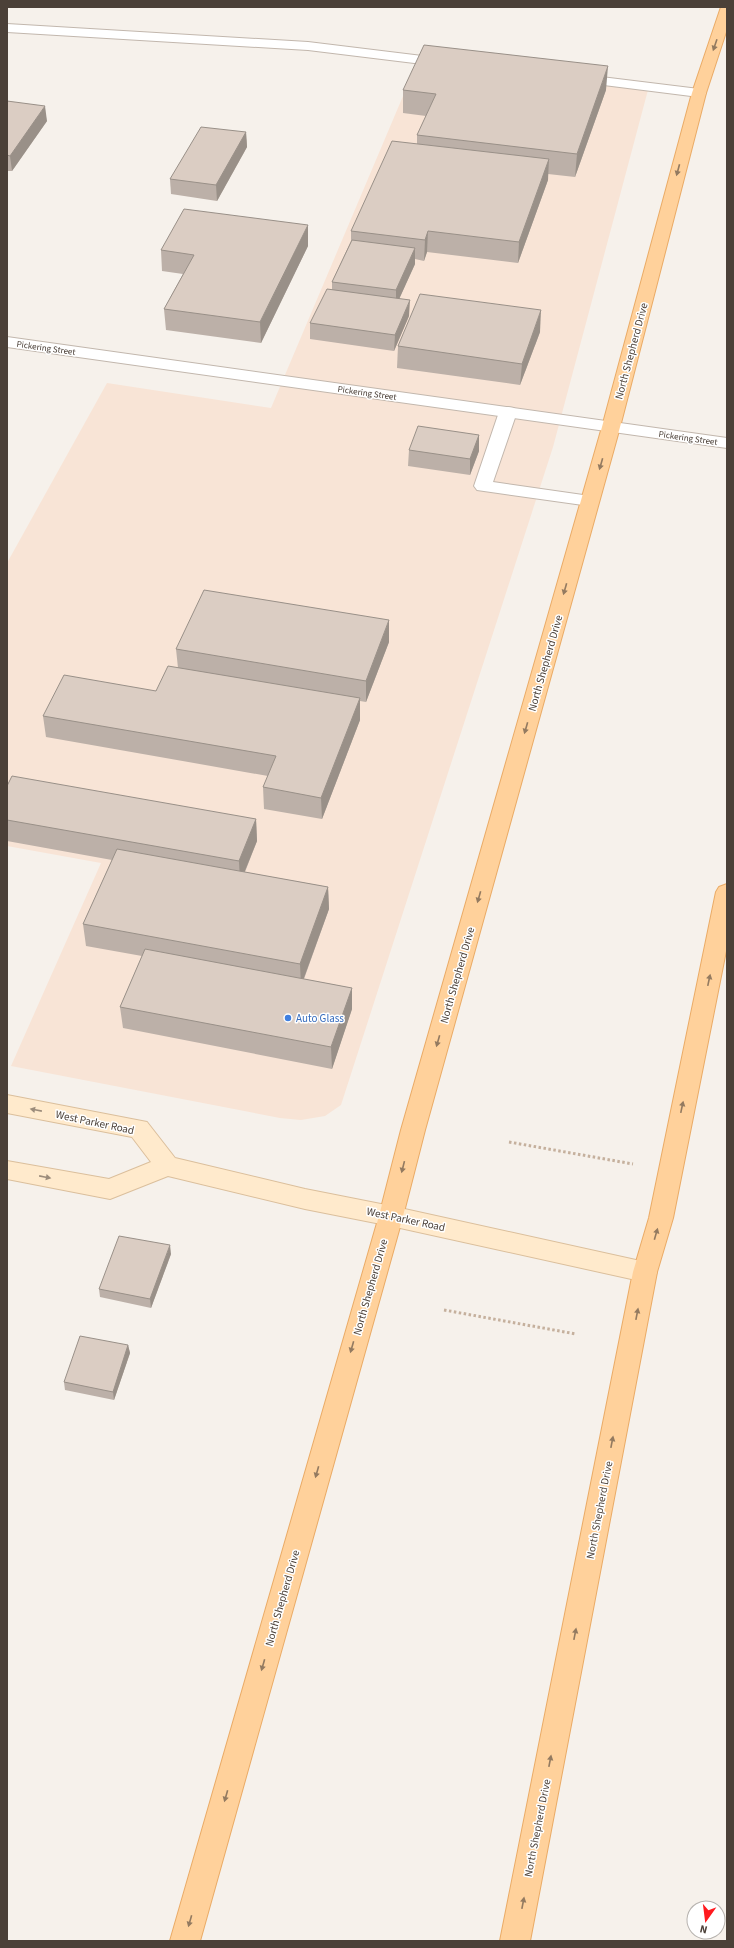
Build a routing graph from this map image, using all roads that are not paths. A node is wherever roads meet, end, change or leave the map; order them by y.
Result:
1 (727, 8) edge
2 (7, 28) edge
3 (464, 65) edge
4 (566, 77) edge
5 (699, 92) junction
6 (7, 342) edge
7 (508, 412) junction
8 (611, 427) junction
9 (727, 443) edge
10 (590, 501) junction
11 (727, 892) edge
12 (7, 1104) edge
13 (167, 1166) junction
14 (7, 1170) edge
15 (391, 1216) junction
16 (645, 1272) junction
17 (185, 1941) edge
18 (515, 1941) edge

1 -> 5 main road, North Shepherd Drive
2 - 3 street
4 - 5 street
5 -> 8 main road, North Shepherd Drive
6 - 7 street, Pickering Street
7 - 8 street, Pickering Street
7 - 10 street
8 - 9 street, Pickering Street
8 -> 10 main road, North Shepherd Drive
10 -> 15 main road, North Shepherd Drive
16 -> 11 main road, North Shepherd Drive
13 -> 12 main road, West Parker Road
14 -> 13 main road
13 - 15 main road, West Parker Road
15 - 16 main road, West Parker Road
15 -> 17 main road, North Shepherd Drive
18 -> 16 main road, North Shepherd Drive

